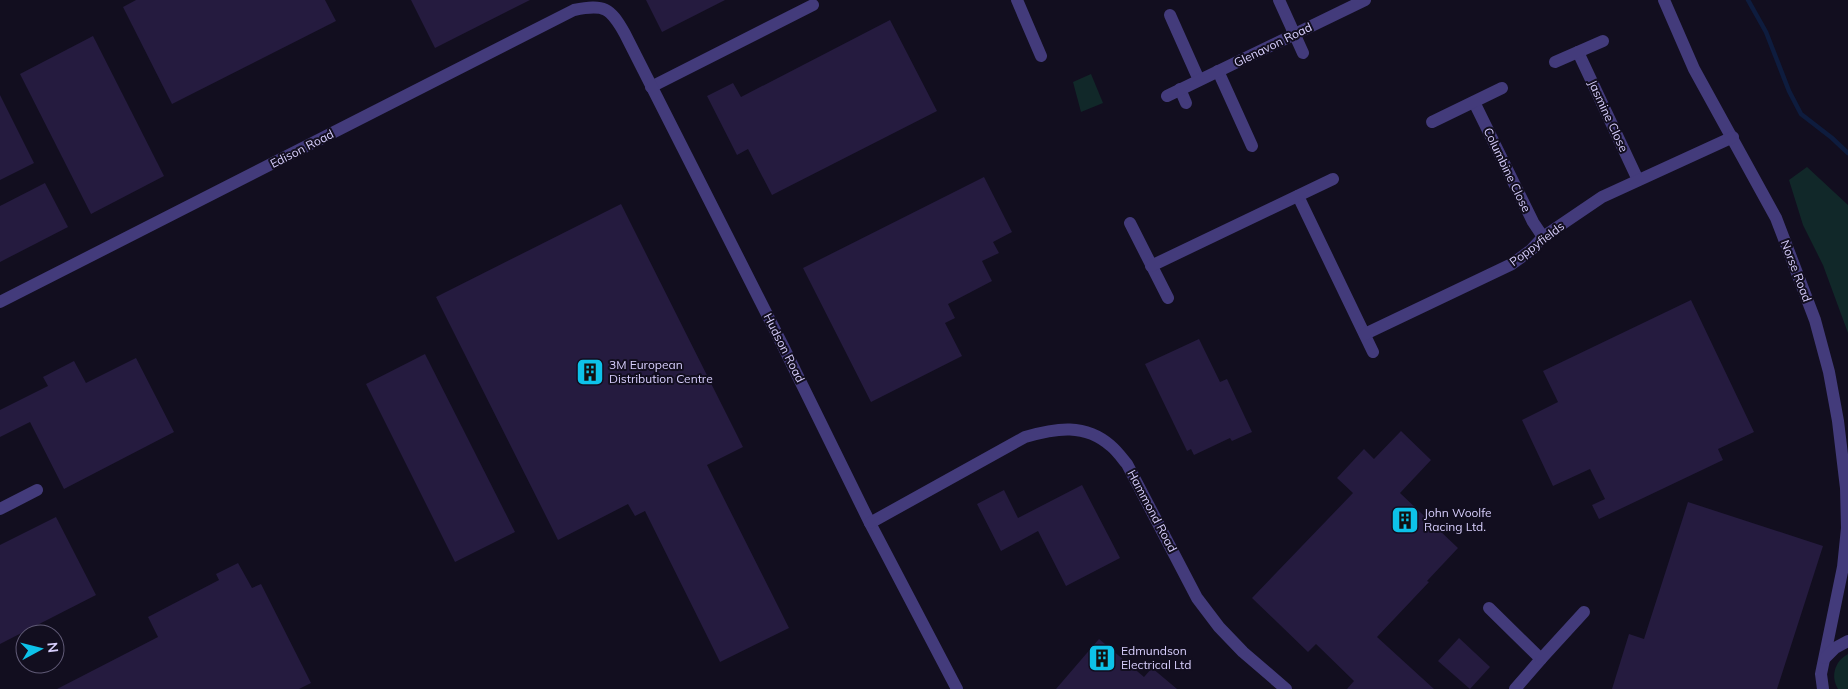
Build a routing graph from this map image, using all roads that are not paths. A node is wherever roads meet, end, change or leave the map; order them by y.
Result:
1 (1017, 0) edge
2 (1279, 0) edge
3 (1365, 0) edge
4 (1664, 0) edge
5 (813, 5) dead end
6 (606, 9) joint
7 (1170, 15) dead end
8 (1296, 35) junction
9 (1603, 41) dead end
10 (1578, 52) junction
11 (1303, 53) dead end
12 (1041, 56) dead end
13 (1555, 62) dead end
14 (1218, 71) junction
15 (1199, 80) junction
16 (651, 87) junction
17 (1502, 88) dead end
18 (1180, 89) junction
19 (1167, 96) dead end
20 (1474, 102) junction
21 (1186, 103) dead end
22 (1432, 122) dead end
23 (1733, 138) junction
24 (1252, 146) dead end
25 (1333, 179) dead end
26 (1638, 180) junction
27 (1298, 196) junction
28 (1130, 223) dead end
29 (1543, 237) junction
30 (1151, 266) junction
31 (1168, 298) dead end
32 (0, 302) edge
33 (1365, 334) junction
34 (1373, 352) dead end
35 (37, 490) dead end
36 (0, 508) edge
37 (870, 523) junction
38 (1843, 567) junction
39 (1848, 592) edge
40 (1489, 608) dead end
41 (1584, 612) dead end
42 (1848, 641) edge
43 (1825, 658) junction
44 (1541, 659) junction
45 (957, 689) edge
46 (1286, 689) edge
47 (1515, 689) edge
48 (1823, 689) edge

1 - 12 street
2 - 8 street
3 - 8 street, Glenavon Road
4 - 23 street, Norse Road
5 - 16 street
6 - 16 street, Hudson Road
6 - 32 street, Edison Road
7 - 15 street
8 - 11 street
8 - 14 street, Glenavon Road
9 - 10 street
10 - 13 street
10 - 26 street, Jasmine Close
14 - 15 street, Glenavon Road
14 - 24 street
15 - 18 street, Glenavon Road
16 - 37 street, Hudson Road
17 - 20 street
18 - 19 street, Glenavon Road
18 - 21 street
20 - 22 street
20 - 29 street, Columbine Close
23 - 26 street, Poppyfields
23 - 38 street, Norse Road
25 - 27 street
26 - 29 street, Poppyfields
27 - 30 street
27 - 33 street
28 - 30 street
29 - 33 street, Poppyfields
30 - 31 street
33 - 34 street
35 - 36 street
37 - 45 street, Hudson Road
37 - 46 street, Hammond Road
38 - 39 street, Norse Road
38 - 43 street, Norse Road
40 - 44 street
41 - 44 street
42 - 43 street
43 - 48 street, Norse Road
44 - 47 street

